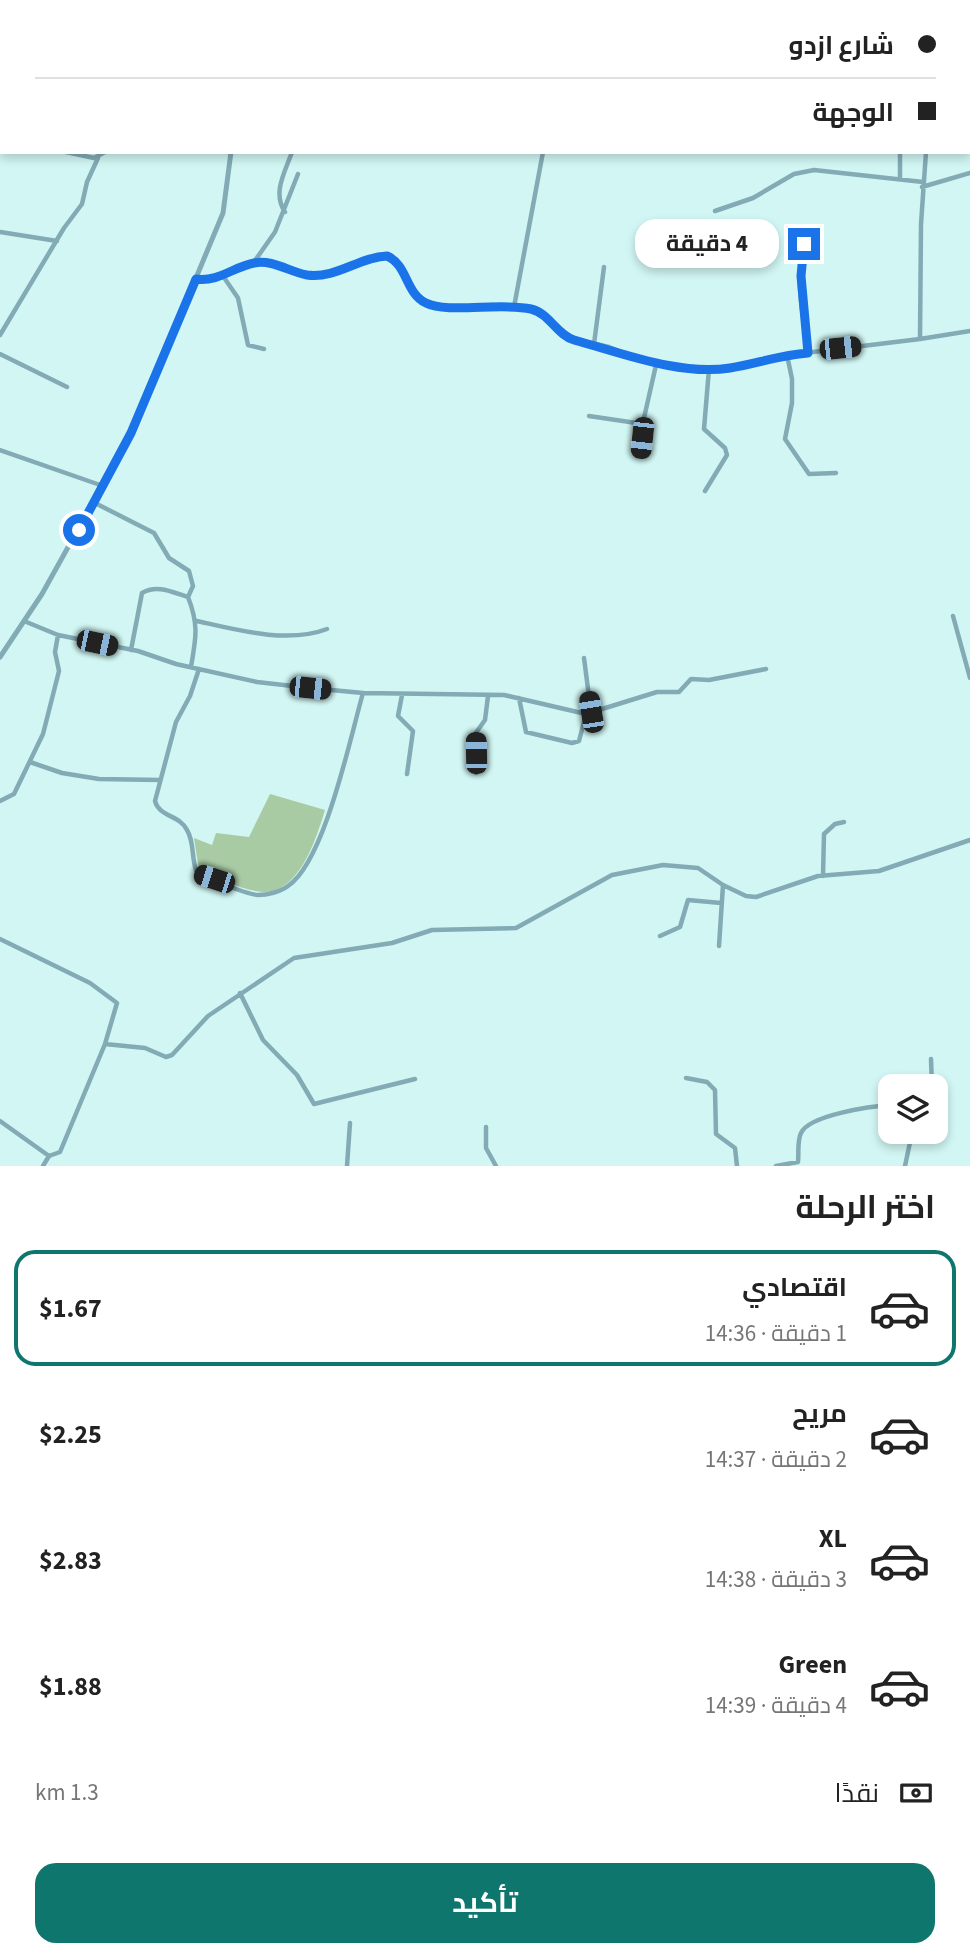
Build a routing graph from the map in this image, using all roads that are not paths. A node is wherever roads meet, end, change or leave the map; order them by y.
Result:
1 (77, 154) edge
2 (103, 154) edge
3 (231, 154) edge
4 (291, 154) edge
5 (543, 154) edge
6 (900, 154) edge
7 (926, 154) edge
8 (98, 158) junction
9 (970, 173) edge
10 (298, 174) dead end
11 (900, 178) junction
12 (923, 184) junction
13 (715, 211) dead end
14 (285, 212) junction
15 (0, 232) edge
16 (809, 235) dead end
17 (57, 241) junction
18 (254, 263) junction
19 (604, 267) dead end
20 (223, 276) junction
21 (196, 279) junction
22 (514, 307) junction
23 (970, 331) edge
24 (0, 335) edge
25 (920, 339) junction
26 (594, 344) junction
27 (264, 349) dead end
28 (808, 353) junction
29 (0, 354) edge
30 (787, 355) junction
31 (656, 365) junction
32 (709, 369) junction
33 (68, 387) dead end
34 (589, 416) dead end
35 (643, 424) junction
36 (0, 450) edge
37 (640, 453) dead end
38 (836, 473) dead end
39 (103, 486) junction
40 (705, 491) dead end
41 (95, 503) junction
42 (188, 597) junction
43 (953, 616) dead end
44 (24, 621) junction
45 (197, 621) junction
46 (327, 629) dead end
47 (58, 635) junction
48 (131, 650) junction
49 (0, 657) edge
50 (584, 658) dead end
51 (191, 667) junction
52 (199, 669) junction
53 (766, 669) dead end
54 (970, 678) edge
55 (363, 693) junction
56 (402, 695) junction
57 (488, 696) junction
58 (519, 698) junction
59 (588, 713) junction
60 (30, 762) junction
61 (476, 773) dead end
62 (407, 774) dead end
63 (160, 780) junction
64 (0, 801) edge
65 (844, 822) dead end
66 (970, 840) edge
67 (823, 876) junction
68 (723, 885) junction
69 (721, 903) junction
70 (660, 936) dead end
71 (0, 939) edge
72 (719, 946) dead end
73 (240, 993) junction
74 (106, 1044) junction
75 (931, 1059) dead end
76 (932, 1074) edge
77 (686, 1077) dead end
78 (415, 1079) dead end
79 (878, 1108) edge
80 (0, 1121) edge
81 (350, 1124) dead end
82 (486, 1127) dead end
83 (910, 1144) edge
84 (50, 1156) junction
85 (43, 1166) edge
86 (347, 1166) edge
87 (496, 1166) edge
88 (737, 1166) edge
89 (776, 1166) edge
90 (905, 1166) edge

1 - 8 street
2 - 8 street
3 - 21 street
4 - 14 street
5 - 22 street
6 - 11 street
7 - 12 street
8 - 17 street
9 - 12 street
10 - 14 street
11 - 12 street
11 - 13 street
12 - 25 street
14 - 18 street
15 - 17 street
16 - 28 street
17 - 24 street
18 - 20 street
18 - 22 street
19 - 26 street
20 - 21 street
20 - 27 street
21 - 39 street
22 - 26 street
23 - 25 street
25 - 28 street
26 - 31 street
28 - 30 street
29 - 33 street
30 - 32 street
30 - 38 street
31 - 32 street
31 - 35 street
32 - 40 street
34 - 35 street
35 - 37 street
36 - 39 street
39 - 41 street
41 - 42 street
41 - 44 street
42 - 45 street
42 - 48 street
43 - 54 street
44 - 47 street
44 - 49 street
45 - 46 street
45 - 51 street
47 - 48 street
47 - 60 street
48 - 51 street
50 - 59 street
51 - 52 street
52 - 55 street
52 - 63 street
53 - 59 street
55 - 56 street
55 - 63 street
56 - 57 street
56 - 62 street
57 - 58 street
57 - 61 street
58 - 59 street
58 - 59 street
60 - 63 street
60 - 64 street
65 - 67 street
66 - 67 street
67 - 68 street
68 - 69 street
68 - 73 street
69 - 70 street
69 - 72 street
71 - 74 street
73 - 74 street
73 - 78 street
74 - 84 street
75 - 76 street
77 - 88 street
79 - 89 street
80 - 84 street
81 - 86 street
82 - 87 street
83 - 90 street
84 - 85 street

